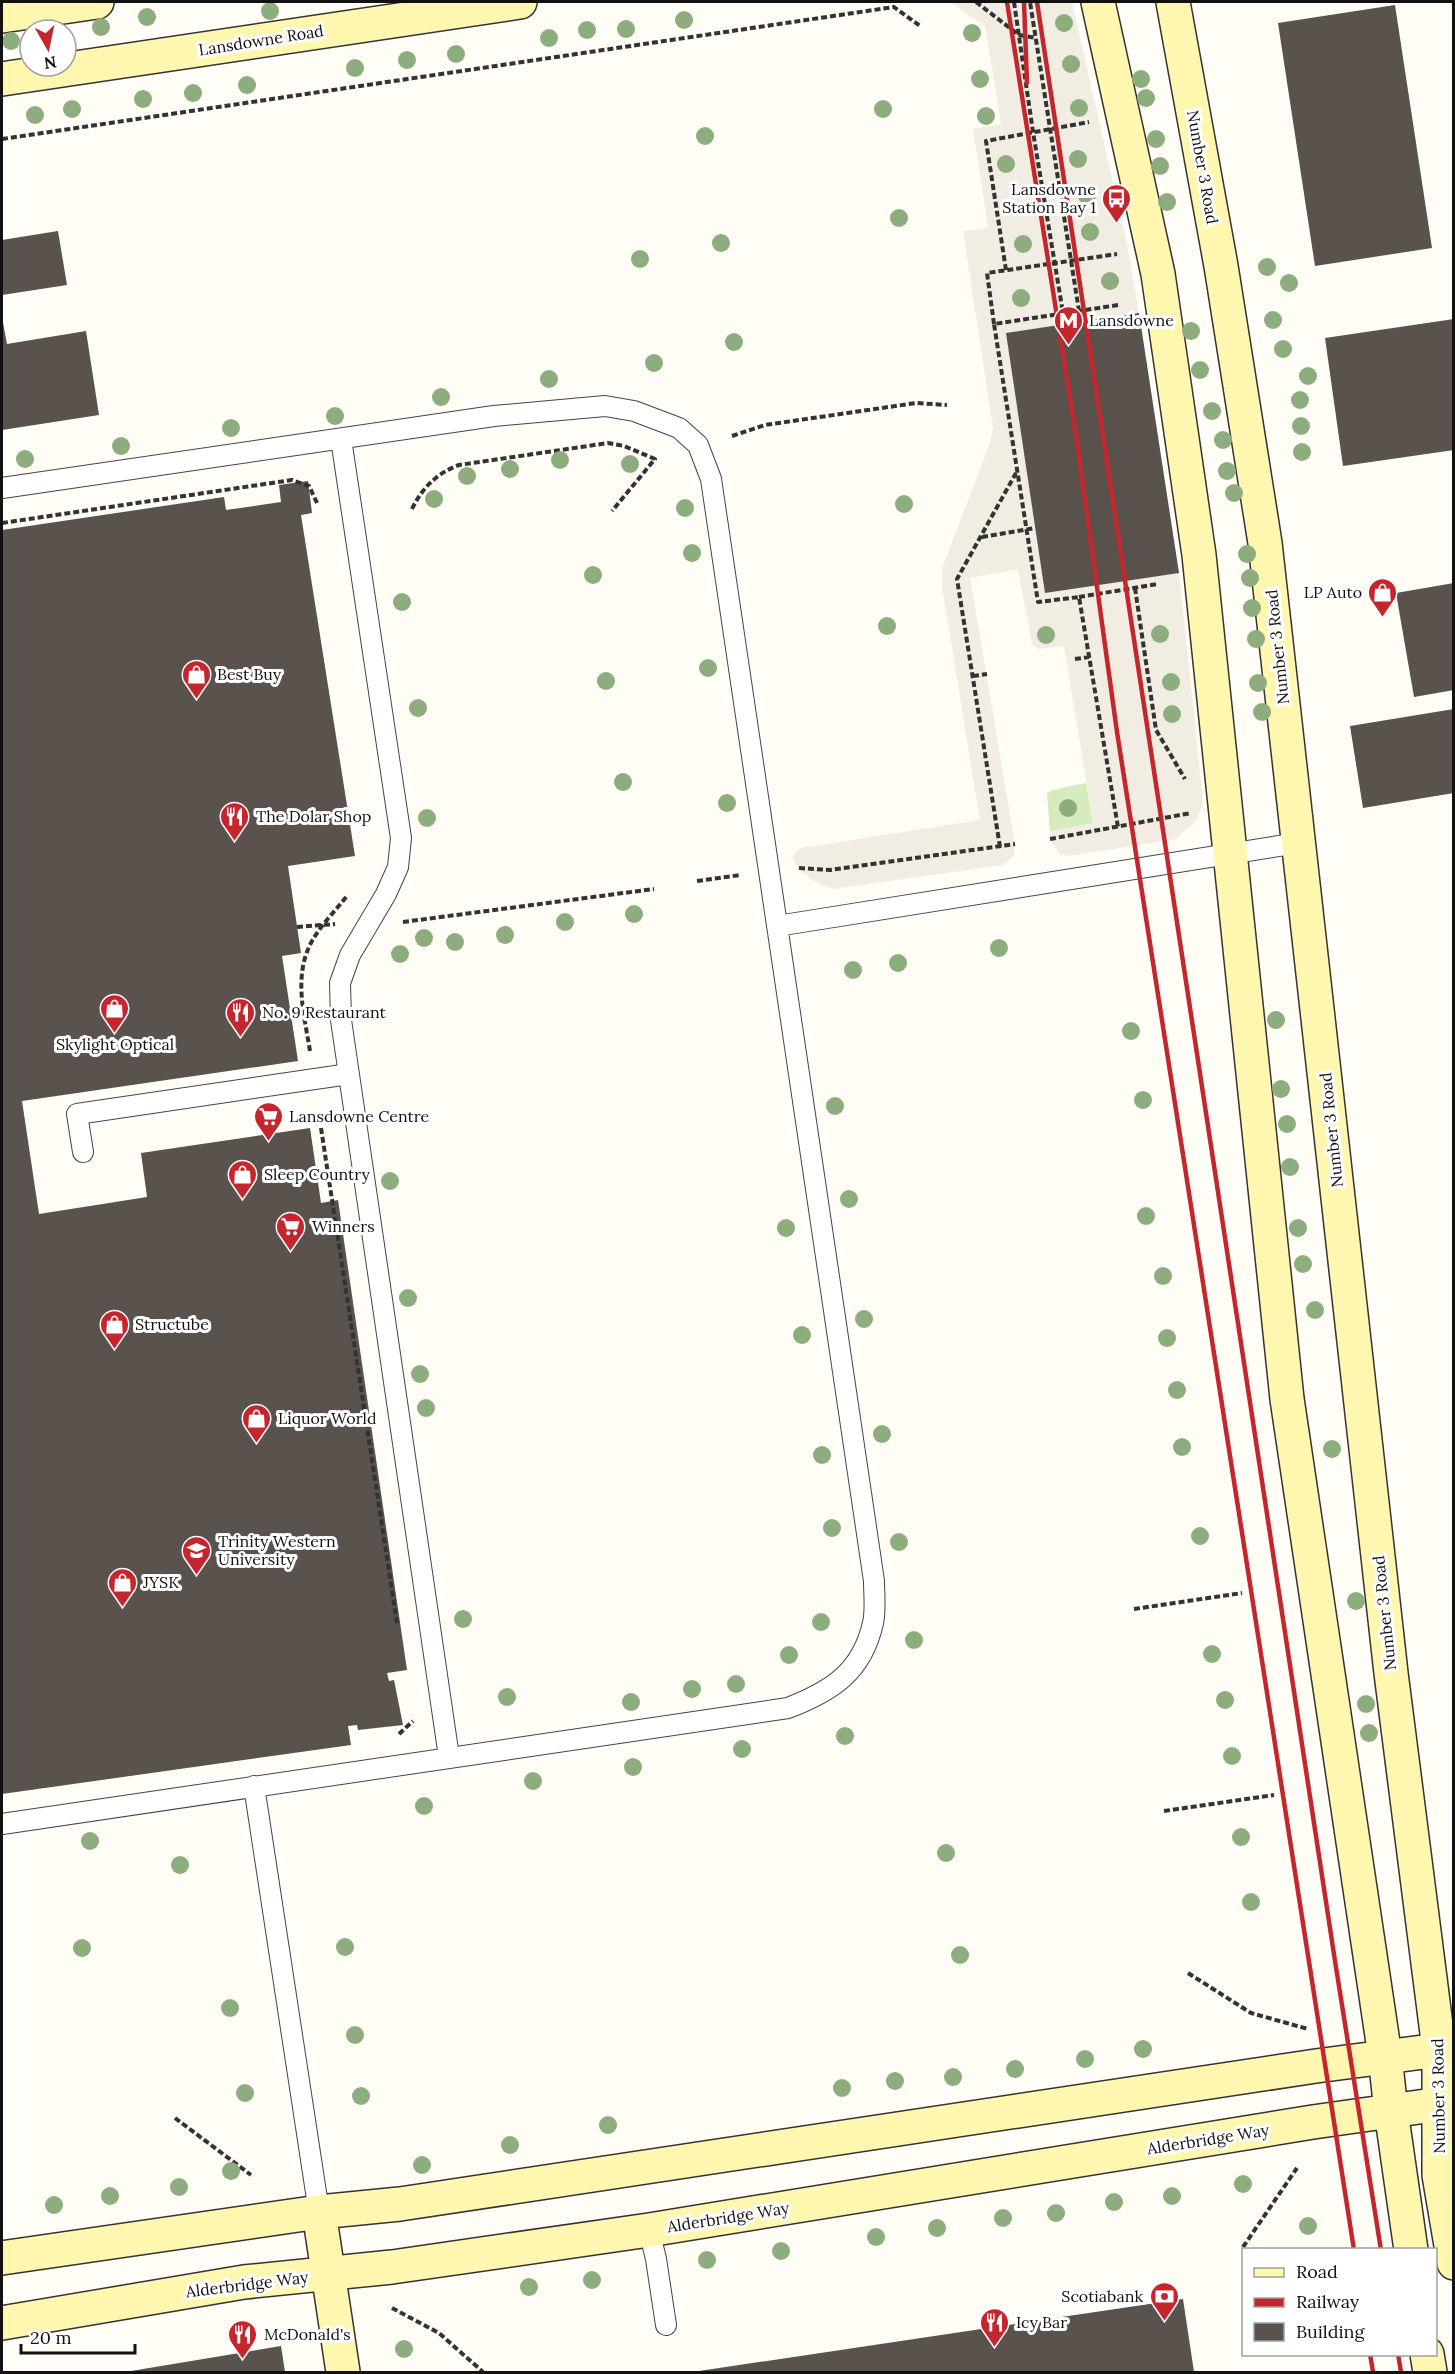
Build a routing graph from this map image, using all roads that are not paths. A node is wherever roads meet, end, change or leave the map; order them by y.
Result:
1 (97, 2) edge
2 (520, 2) edge
3 (1098, 2) edge
4 (1173, 2) edge
5 (2, 15) edge
6 (2, 79) edge
7 (341, 439) junction
8 (2, 488) edge
9 (1298, 843) junction
10 (1229, 854) junction
11 (777, 926) junction
12 (349, 1074) junction
13 (82, 1152) dead end
14 (449, 1757) junction
15 (254, 1786) junction
16 (2, 1824) edge
17 (1447, 2048) edge
18 (1385, 2056) junction
19 (1446, 2104) edge
20 (1390, 2110) junction
21 (319, 2212) junction
22 (649, 2230) junction
23 (1411, 2248) edge
24 (2, 2258) edge
25 (1454, 2263) edge
26 (328, 2274) junction
27 (2, 2323) edge
28 (666, 2325) dead end
29 (1427, 2356) edge
30 (343, 2373) edge
31 (1430, 2373) edge

1 - 5 main road
2 - 6 main road, Lansdowne Road
3 - 10 main road
4 - 9 main road, Number 3 Road
7 - 8 lane
7 - 11 lane
7 - 12 lane
9 - 10 lane
9 - 17 main road, Number 3 Road
10 - 11 lane
10 - 18 main road
11 - 14 lane
12 - 13 lane
12 - 14 lane
14 - 15 lane
15 - 16 lane
15 - 21 lane
17 - 18 main road
17 - 19 main road, Number 3 Road
18 - 20 main road
18 - 21 main road
19 - 20 main road, Alderbridge Way
19 - 25 main road, Number 3 Road
20 - 22 main road, Alderbridge Way
20 - 23 main road
21 - 24 main road
21 - 26 main road
22 - 26 main road, Alderbridge Way
22 - 28 lane
26 - 27 main road, Alderbridge Way
26 - 30 main road
29 - 31 main road

